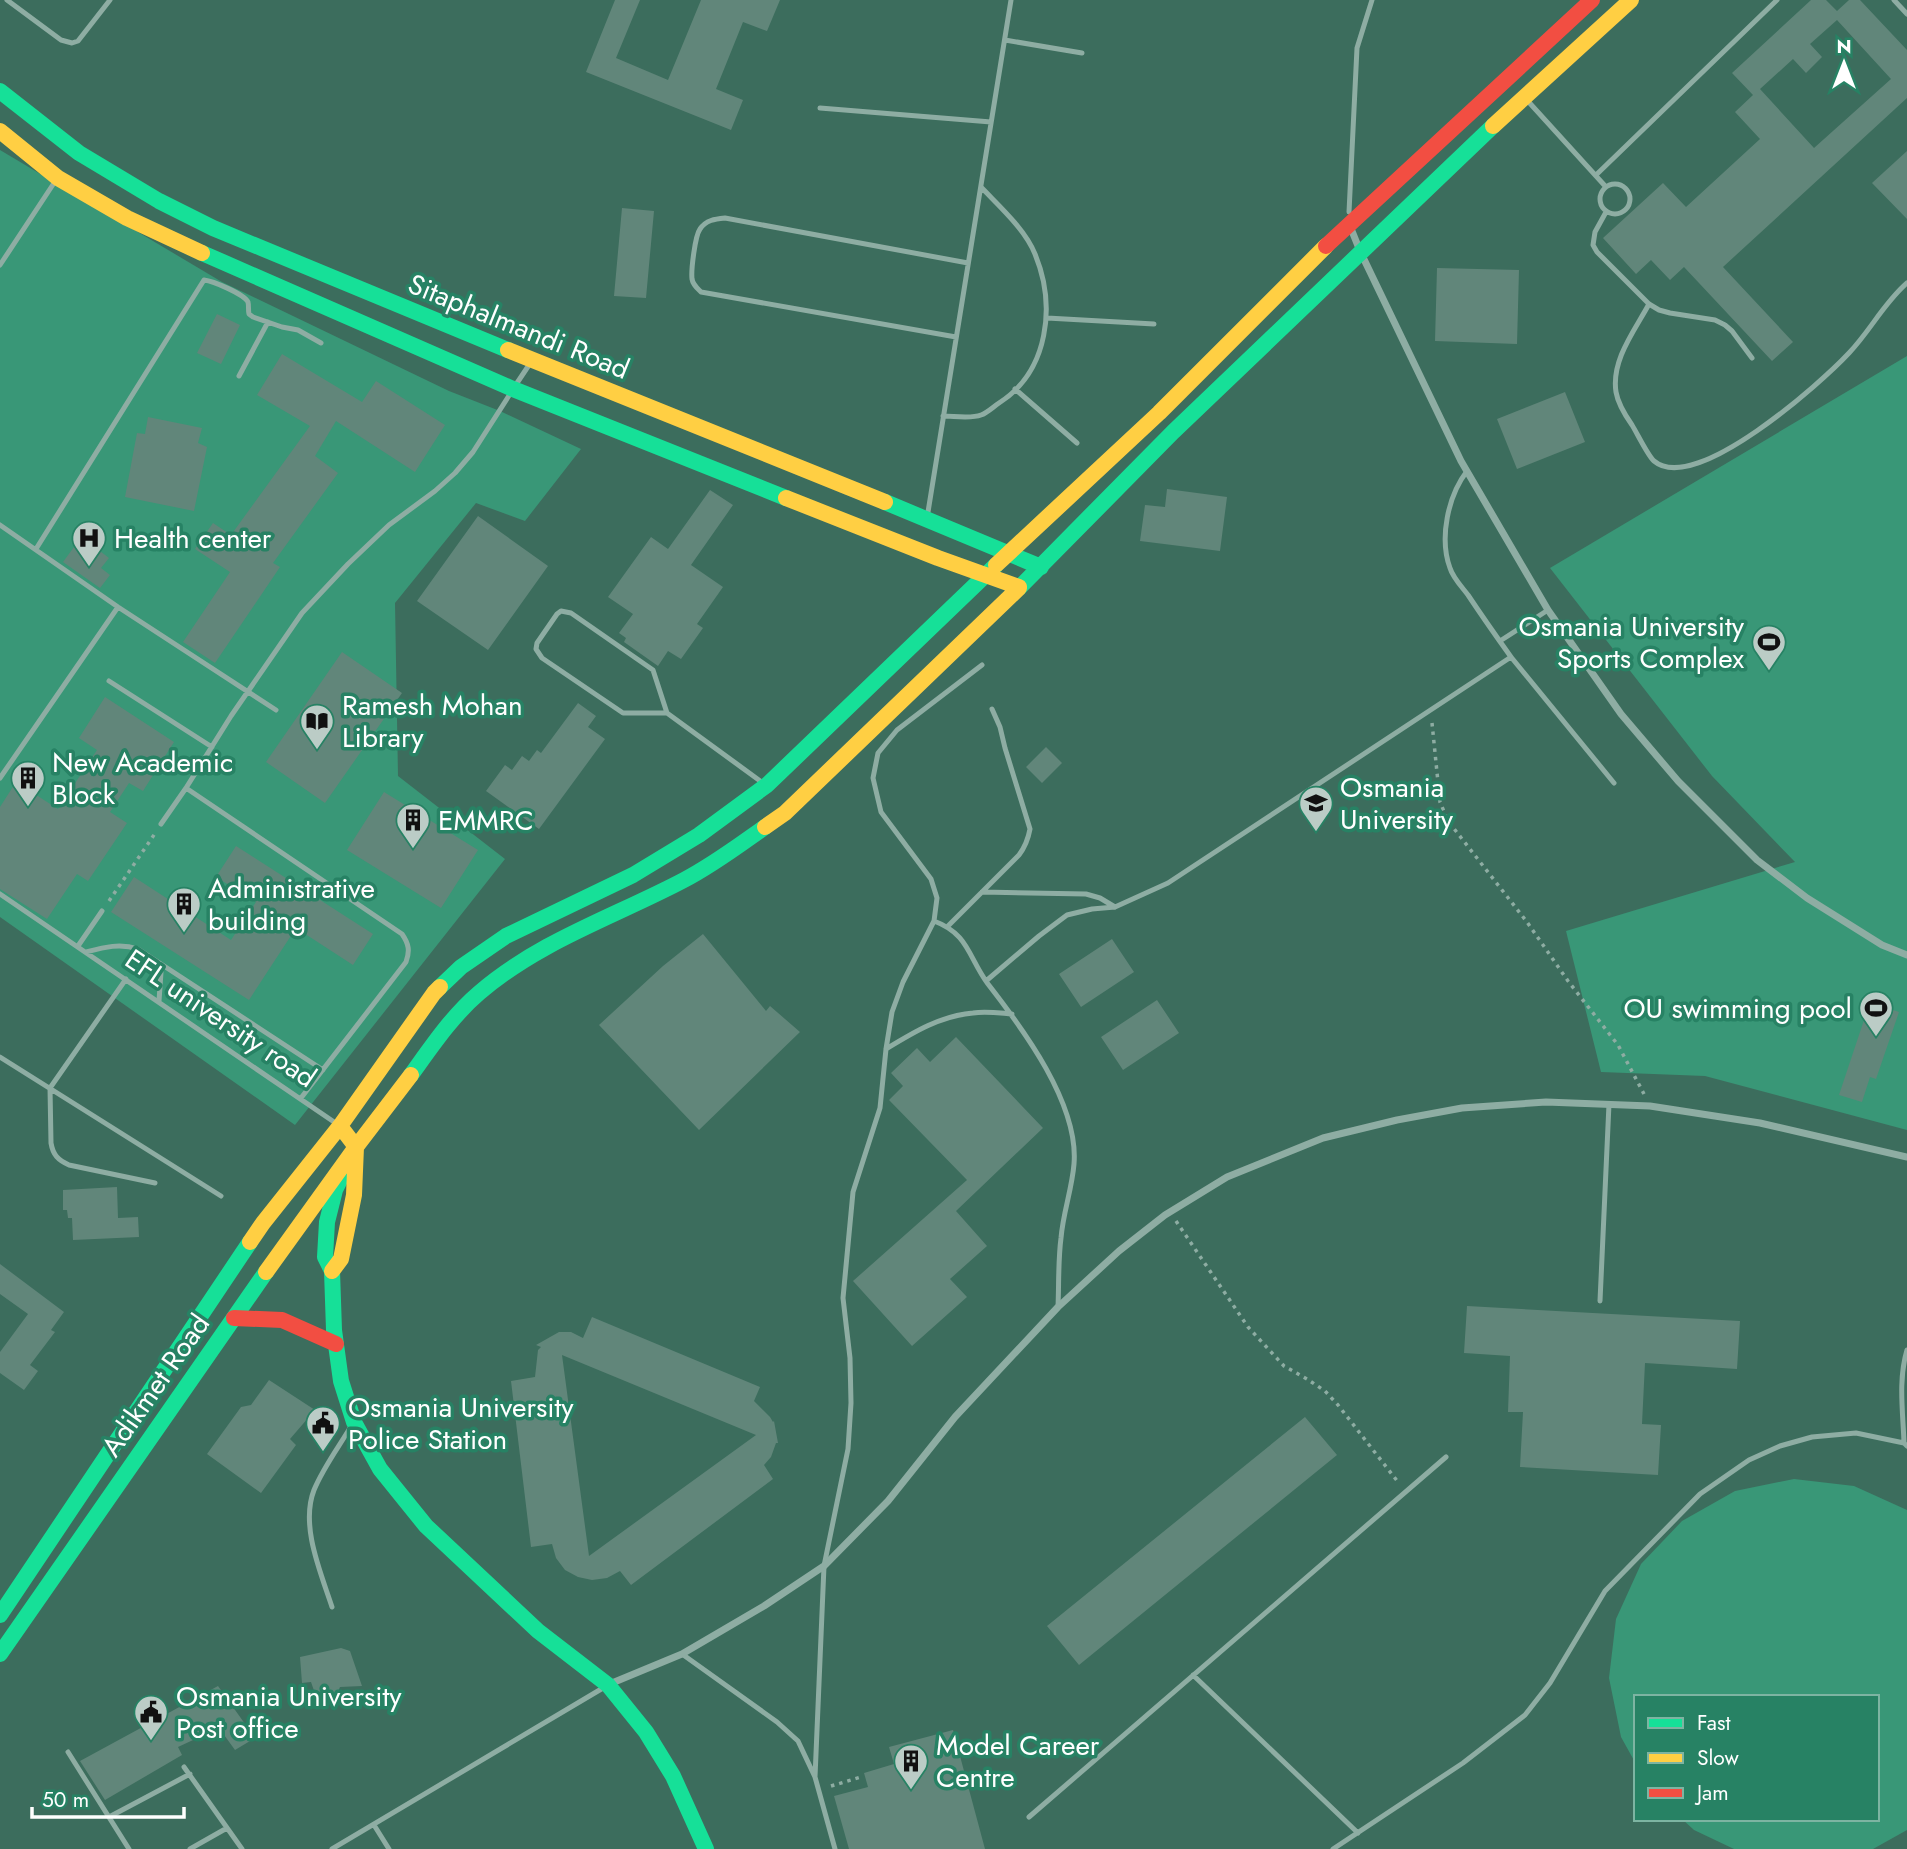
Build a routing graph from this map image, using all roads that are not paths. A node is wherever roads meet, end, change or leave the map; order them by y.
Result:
1 (7, 0) edge
2 (110, 0) edge
3 (1011, 0) edge
4 (1372, 0) edge
5 (1592, 0) edge
6 (1631, 0) edge
7 (1777, 0) edge
8 (1894, 0) edge
9 (1907, 14) edge
10 (1005, 40) junction
11 (1082, 53) dead end
12 (1507, 78) junction
13 (0, 91) edge
14 (1524, 96) junction
15 (820, 108) dead end
16 (991, 122) junction
17 (0, 131) edge
18 (1597, 175) junction
19 (58, 178) junction
20 (981, 187) junction
21 (1606, 187) junction
22 (1606, 212) junction
23 (1349, 223) junction
24 (1360, 250) junction
25 (968, 263) junction
26 (0, 265) edge
27 (1907, 283) edge
28 (1649, 304) junction
29 (1047, 318) junction
30 (268, 323) junction
31 (1154, 324) dead end
32 (956, 337) junction
33 (321, 343) dead end
34 (1752, 358) dead end
35 (533, 360) junction
36 (239, 376) dead end
37 (513, 389) junction
38 (1015, 389) junction
39 (943, 416) junction
40 (1077, 443) dead end
41 (1467, 471) junction
42 (927, 518) junction
43 (0, 526) edge
44 (36, 549) junction
45 (1010, 552) junction
46 (1041, 567) junction
47 (986, 575) junction
48 (1019, 587) junction
49 (118, 607) junction
50 (1548, 610) junction
51 (1500, 641) junction
52 (1511, 657) junction
53 (982, 665) dead end
54 (109, 681) dead end
55 (247, 692) junction
56 (276, 709) dead end
57 (992, 709) dead end
58 (667, 713) junction
59 (212, 747) junction
60 (0, 778) edge
61 (1614, 783) dead end
62 (766, 785) junction
63 (186, 788) junction
64 (161, 824) dead end
65 (982, 892) junction
66 (0, 894) edge
67 (1115, 907) junction
68 (102, 911) dead end
69 (934, 921) junction
70 (948, 926) junction
71 (78, 946) junction
72 (86, 952) junction
73 (1907, 956) edge
74 (153, 959) junction
75 (126, 979) junction
76 (986, 981) junction
77 (159, 1001) junction
78 (1012, 1014) junction
79 (886, 1049) junction
80 (0, 1057) edge
81 (323, 1070) junction
82 (50, 1087) junction
83 (301, 1098) junction
84 (1609, 1104) junction
85 (340, 1126) junction
86 (356, 1147) junction
87 (1907, 1157) edge
88 (155, 1183) dead end
89 (221, 1196) dead end
90 (1600, 1301) dead end
91 (1058, 1307) junction
92 (234, 1318) junction
93 (335, 1344) junction
94 (1907, 1350) edge
95 (354, 1422) junction
96 (1906, 1444) edge
97 (1446, 1457) dead end
98 (824, 1566) junction
99 (332, 1607) dead end
100 (0, 1615) edge
101 (0, 1654) edge
102 (682, 1654) junction
103 (1193, 1675) junction
104 (608, 1685) junction
105 (68, 1752) dead end
106 (184, 1767) dead end
107 (190, 1774) junction
108 (815, 1777) junction
109 (109, 1817) junction
110 (1029, 1817) dead end
111 (374, 1825) junction
112 (227, 1828) junction
113 (1358, 1833) junction
114 (130, 1849) edge
115 (190, 1849) edge
116 (242, 1849) edge
117 (332, 1849) edge
118 (389, 1849) edge
119 (706, 1849) edge
120 (835, 1849) edge
121 (1334, 1849) edge

1 - 2 lane
3 - 10 lane
4 - 23 lane
5 - 12 main road, Adikmet Road
6 - 14 main road, Adikmet Road
7 - 18 lane
8 - 9 lane
10 - 11 lane
10 - 16 lane
12 - 14 lane
12 - 23 main road, Adikmet Road
13 - 35 main road, Sitaphalmandi Road
14 - 18 lane
14 - 24 main road, Adikmet Road
15 - 16 lane
16 - 20 lane
17 - 19 main road, Sitaphalmandi Road
18 - 21 lane
19 - 26 lane
19 - 37 main road, Sitaphalmandi Road
20 - 25 lane
20 - 29 lane
21 - 22 lane
21 - 22 lane
22 - 28 lane
23 - 24 street
23 - 45 main road, Adikmet Road
24 - 41 street
24 - 46 main road, Adikmet Road
25 - 32 lane
25 - 32 lane
27 - 28 lane
28 - 34 lane
29 - 31 lane
29 - 38 lane
30 - 33 lane
30 - 36 lane
30 - 44 lane
32 - 39 lane
35 - 37 lane
35 - 42 main road, Sitaphalmandi Road
37 - 47 main road, Sitaphalmandi Road
37 - 55 lane
38 - 39 lane
38 - 40 lane
39 - 42 lane
41 - 50 street
41 - 51 lane
42 - 45 main road, Sitaphalmandi Road
43 - 44 lane
44 - 49 lane
45 - 46 main road, Sitaphalmandi Road
45 - 47 main road, Adikmet Road
46 - 48 main road, Adikmet Road
47 - 48 main road, Sitaphalmandi Road
47 - 62 main road, Adikmet Road
48 - 86 main road, Adikmet Road
49 - 55 lane
49 - 60 lane
50 - 51 lane
50 - 73 street
51 - 52 lane
52 - 61 lane
52 - 67 lane
53 - 69 lane
54 - 59 lane
55 - 56 lane
55 - 59 lane
57 - 65 lane
58 - 58 lane
58 - 62 lane
59 - 63 lane
62 - 85 main road, Adikmet Road
63 - 64 lane
63 - 81 lane
65 - 67 lane
65 - 70 lane
66 - 71 lane, EFL university road
67 - 76 lane
68 - 71 lane
69 - 70 lane
69 - 79 lane
70 - 76 lane
71 - 72 lane, EFL university road
72 - 74 lane
72 - 75 lane, EFL university road
74 - 77 lane
74 - 81 lane
75 - 77 lane, EFL university road
75 - 82 lane
76 - 78 lane
77 - 83 lane, EFL university road
78 - 79 lane
78 - 91 lane
79 - 98 lane
80 - 82 lane
81 - 83 lane
82 - 88 lane
82 - 89 lane
83 - 85 lane, EFL university road
84 - 87 street
84 - 90 lane
84 - 91 street
85 - 86 main road
85 - 100 main road, Adikmet Road
86 - 92 main road, Adikmet Road
86 - 93 main road
91 - 98 street
92 - 93 main road
92 - 101 main road, Adikmet Road
93 - 95 main road
94 - 96 lane
95 - 99 lane
95 - 104 main road
96 - 113 lane
97 - 103 lane
98 - 102 street
98 - 108 lane
102 - 104 street
102 - 108 lane
103 - 110 lane
103 - 113 lane
104 - 111 lane
104 - 119 main road
105 - 109 lane
106 - 107 lane
107 - 109 lane
107 - 112 lane
108 - 120 lane
109 - 114 lane
111 - 117 lane
111 - 118 lane
112 - 115 lane
112 - 116 lane
113 - 121 lane

